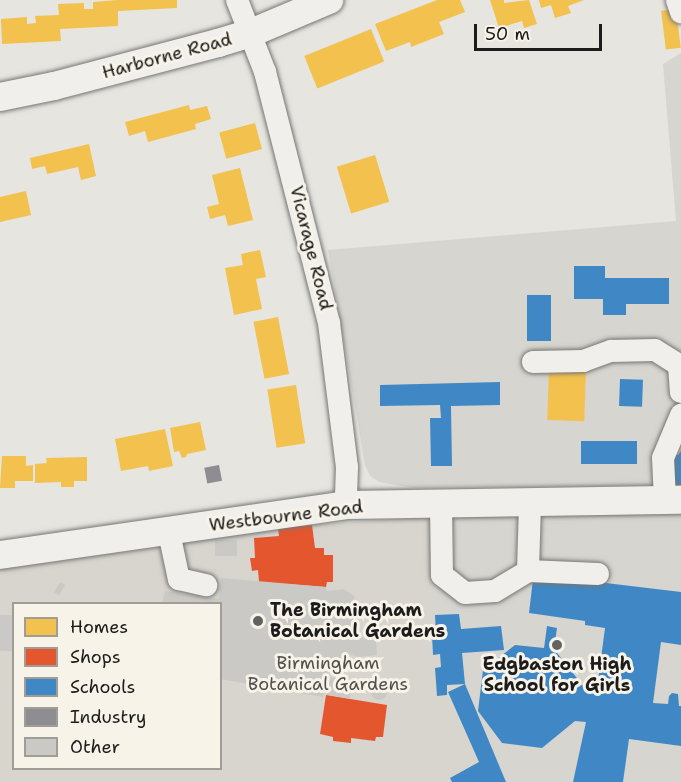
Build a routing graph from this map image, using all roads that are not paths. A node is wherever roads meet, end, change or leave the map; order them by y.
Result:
1 (237, 0) edge
2 (329, 0) edge
3 (677, 0) edge
4 (681, 12) edge
5 (251, 33) junction
6 (0, 97) edge
7 (533, 362) dead end
8 (680, 364) edge
9 (681, 392) edge
10 (681, 415) edge
11 (673, 500) edge
12 (441, 504) junction
13 (530, 504) junction
14 (346, 505) junction
15 (171, 530) junction
16 (0, 555) edge
17 (528, 571) junction
18 (598, 574) dead end
19 (206, 585) dead end

1 - 5 street, Vicarage Road
2 - 5 main road, Harborne Road
3 - 4 street
5 - 6 main road, Harborne Road
5 - 14 street, Vicarage Road
7 - 8 street
8 - 9 street
10 - 11 street
11 - 13 main road, Westbourne Road
12 - 13 main road, Westbourne Road
12 - 14 main road, Westbourne Road
12 - 17 street
13 - 17 street
14 - 15 main road, Westbourne Road
15 - 16 main road, Westbourne Road
15 - 19 street
17 - 18 street

